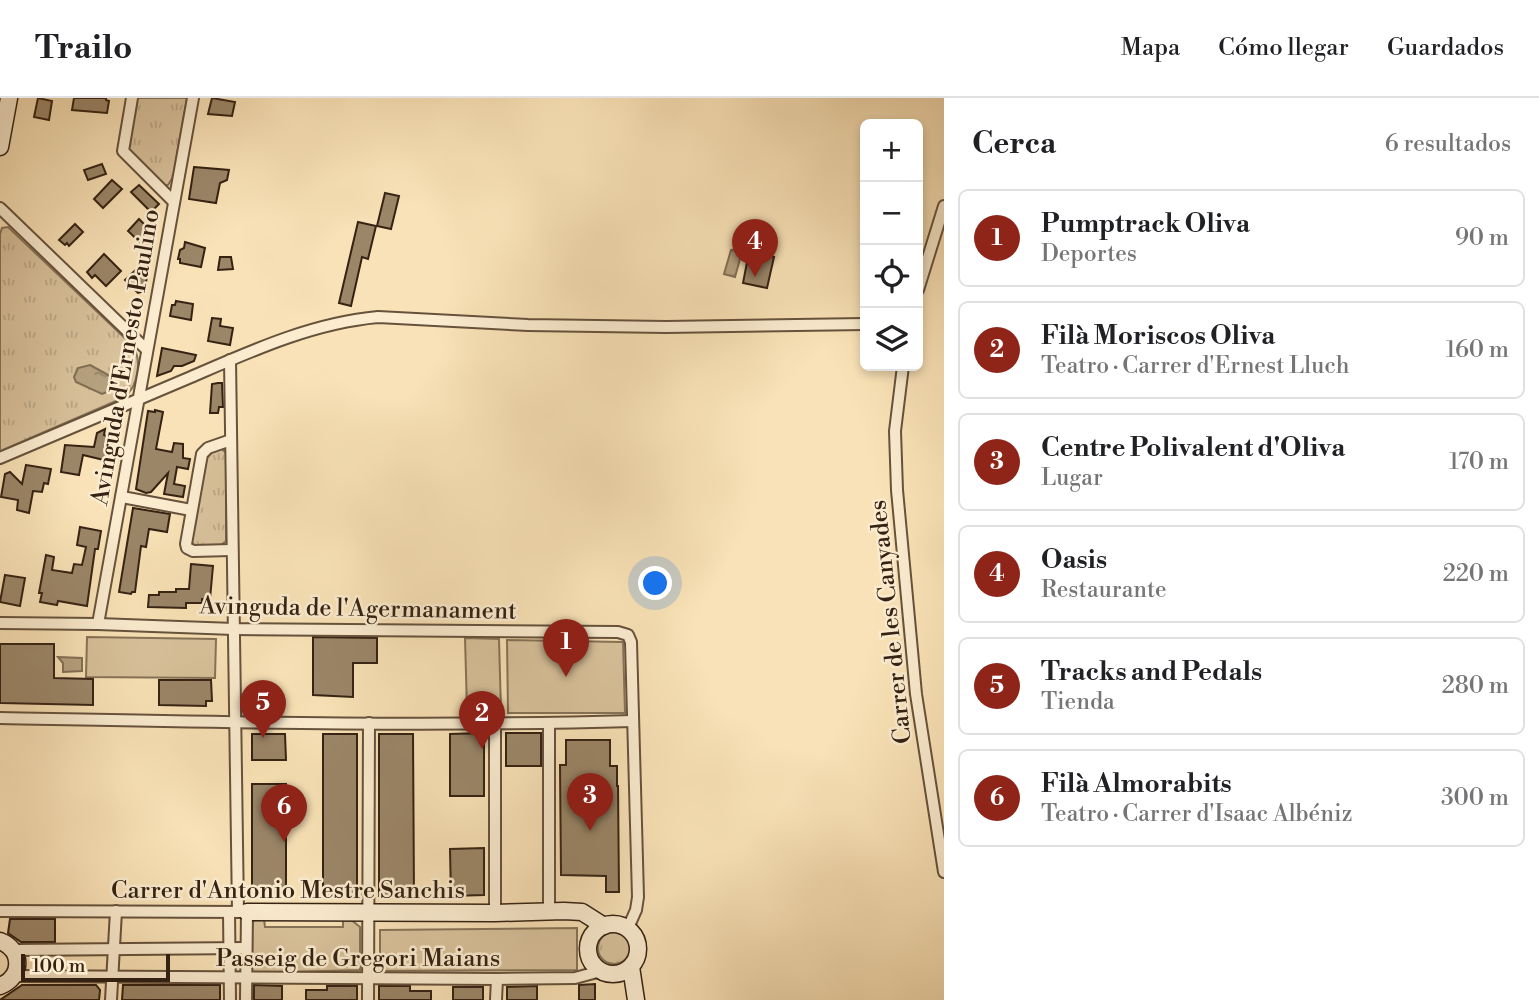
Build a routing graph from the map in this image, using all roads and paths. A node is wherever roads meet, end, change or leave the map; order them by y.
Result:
1 (9, 98) edge
2 (132, 98) edge
3 (193, 98) edge
4 (0, 147) edge
5 (174, 202) junction
6 (944, 206) edge
7 (0, 208) edge
8 (923, 274) edge
9 (860, 324) edge
10 (147, 350) junction
11 (230, 360) junction
12 (902, 371) edge
13 (138, 399) junction
14 (231, 439) junction
15 (0, 458) edge
16 (122, 497) junction
17 (191, 510) junction
18 (231, 550) junction
19 (0, 623) edge
20 (98, 624) junction
21 (234, 629) junction
22 (0, 718) edge
23 (633, 721) junction
24 (236, 722) junction
25 (369, 723) junction
26 (495, 723) junction
27 (549, 723) junction
28 (944, 873) edge
29 (2, 911) edge
30 (116, 911) junction
31 (549, 911) junction
32 (238, 912) junction
33 (369, 913) junction
34 (495, 913) junction
35 (0, 925) edge
36 (628, 928) junction
37 (598, 931) junction
38 (7, 946) edge
39 (229, 948) junction
40 (246, 948) junction
41 (114, 949) junction
42 (631, 967) junction
43 (601, 971) junction
44 (14, 976) junction
45 (368, 977) junction
46 (113, 978) junction
47 (229, 979) junction
48 (246, 979) junction
49 (496, 979) junction
50 (0, 986) edge
51 (111, 1000) edge
52 (230, 1000) edge
53 (246, 1000) edge
54 (368, 1000) edge
55 (496, 1000) edge
56 (636, 1000) edge

1 - 4 street
2 - 5 street
3 - 5 street, Avinguda d'Ernesto Paulino
5 - 10 street, Avinguda d'Ernesto Paulino
6 - 8 street
7 - 10 street
9 - 11 street
10 - 13 street, Avinguda d'Ernesto Paulino
11 - 13 street
11 - 14 street
12 - 28 street, Carrer de les Canyades
13 - 15 street
13 - 16 street, Avinguda d'Ernesto Paulino
14 - 17 street
14 - 18 street
16 - 17 street
16 - 20 street, Avinguda d'Ernesto Paulino
17 - 18 street
18 - 21 street
19 - 20 street, Avinguda de l'Agermanament
20 - 21 street, Avinguda de l'Agermanament
21 - 23 street, Avinguda de l'Agermanament
21 - 24 street
22 - 24 street
23 - 27 street
23 - 36 street
24 - 25 street
24 - 32 street
25 - 26 street
25 - 33 street
26 - 27 street
26 - 34 street
27 - 31 street
29 - 30 street, Carrer d'Antonio Mestre Sanchis
29 - 35 street
30 - 32 street, Carrer d'Antonio Mestre Sanchis
30 - 41 street
31 - 34 street, Carrer d'Antonio Mestre Sanchis
31 - 37 street, Carrer d'Antonio Mestre Sanchis
32 - 33 street, Carrer d'Antonio Mestre Sanchis
32 - 39 street
32 - 40 street
33 - 34 street, Carrer d'Antonio Mestre Sanchis
33 - 45 street
36 - 37 street
36 - 42 street
37 - 43 street
38 - 41 street
38 - 44 street
39 - 40 street
39 - 41 street
39 - 47 street
40 - 48 street
41 - 46 street
42 - 43 street
42 - 56 street
43 - 49 street, Passeig de Gregori Maians
44 - 46 street, Passeig de Gregori Maians
44 - 50 street
45 - 48 street, Passeig de Gregori Maians
45 - 49 street, Passeig de Gregori Maians
45 - 54 street
46 - 47 street, Passeig de Gregori Maians
46 - 51 street
47 - 48 street, Passeig de Gregori Maians
47 - 52 street
48 - 53 street
49 - 55 street

